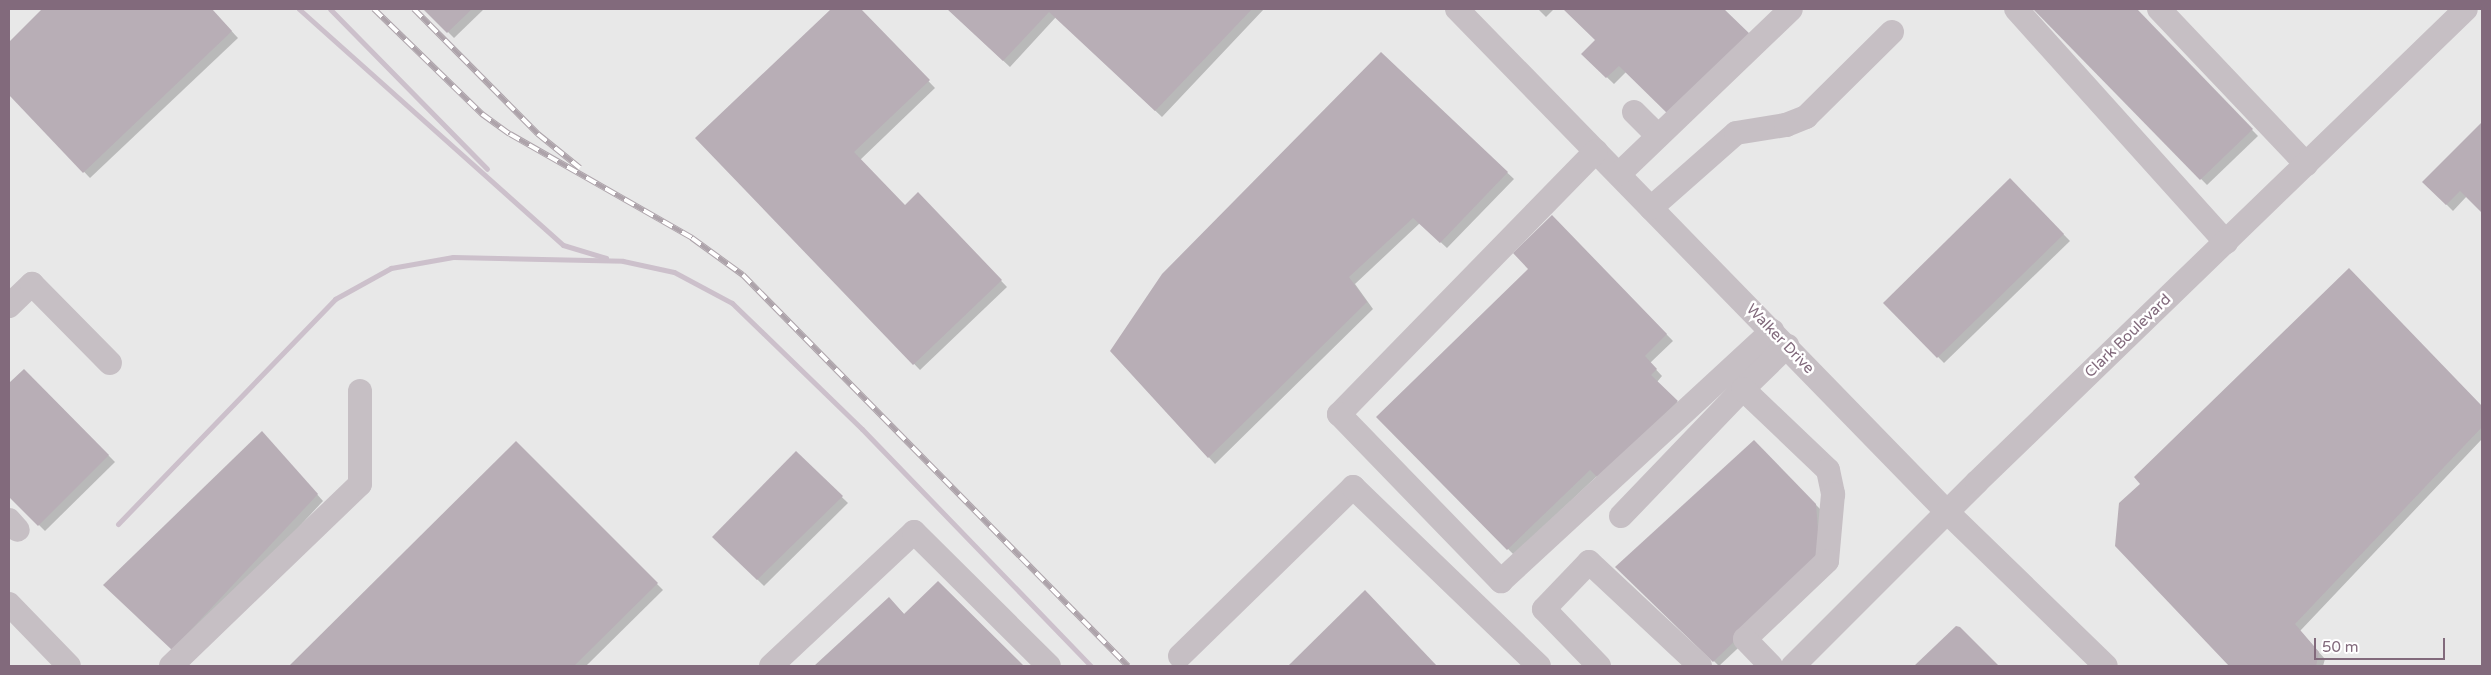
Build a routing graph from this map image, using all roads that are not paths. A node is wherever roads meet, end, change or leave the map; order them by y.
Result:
1 (1457, 9) edge
2 (1791, 9) edge
3 (2016, 9) edge
4 (2159, 9) edge
5 (2466, 9) edge
6 (1892, 32) dead end
7 (1634, 112) dead end
8 (1658, 136) junction
9 (1596, 151) junction
10 (2306, 164) junction
11 (1619, 174) junction
12 (1652, 208) junction
13 (2226, 242) junction
14 (9, 306) edge
15 (1780, 339) junction
16 (110, 363) dead end
17 (1743, 389) junction
18 (360, 391) dead end
19 (1947, 512) junction
20 (1621, 516) dead end
21 (9, 604) edge
22 (1180, 656) dead end
23 (69, 666) edge
24 (171, 666) edge
25 (771, 666) edge
26 (1049, 666) edge
27 (1539, 666) edge
28 (1599, 666) edge
29 (1700, 666) edge
30 (1770, 666) edge
31 (1793, 666) edge
32 (2106, 666) edge

1 - 9 street, Walker Drive
2 - 8 street
3 - 13 street
4 - 10 street
5 - 10 street, Clark Boulevard
6 - 12 street
7 - 8 street
8 - 11 street
9 - 11 street, Walker Drive
9 - 15 street
10 - 13 street, Clark Boulevard
11 - 12 street, Walker Drive
12 - 15 street, Walker Drive
13 - 19 street, Clark Boulevard
14 - 16 street
15 - 17 street
15 - 19 street, Walker Drive
17 - 20 street
17 - 30 street
18 - 24 street
19 - 31 street, Clark Boulevard
19 - 32 street, Walker Drive
21 - 23 street
22 - 27 street
25 - 26 street
28 - 29 street

